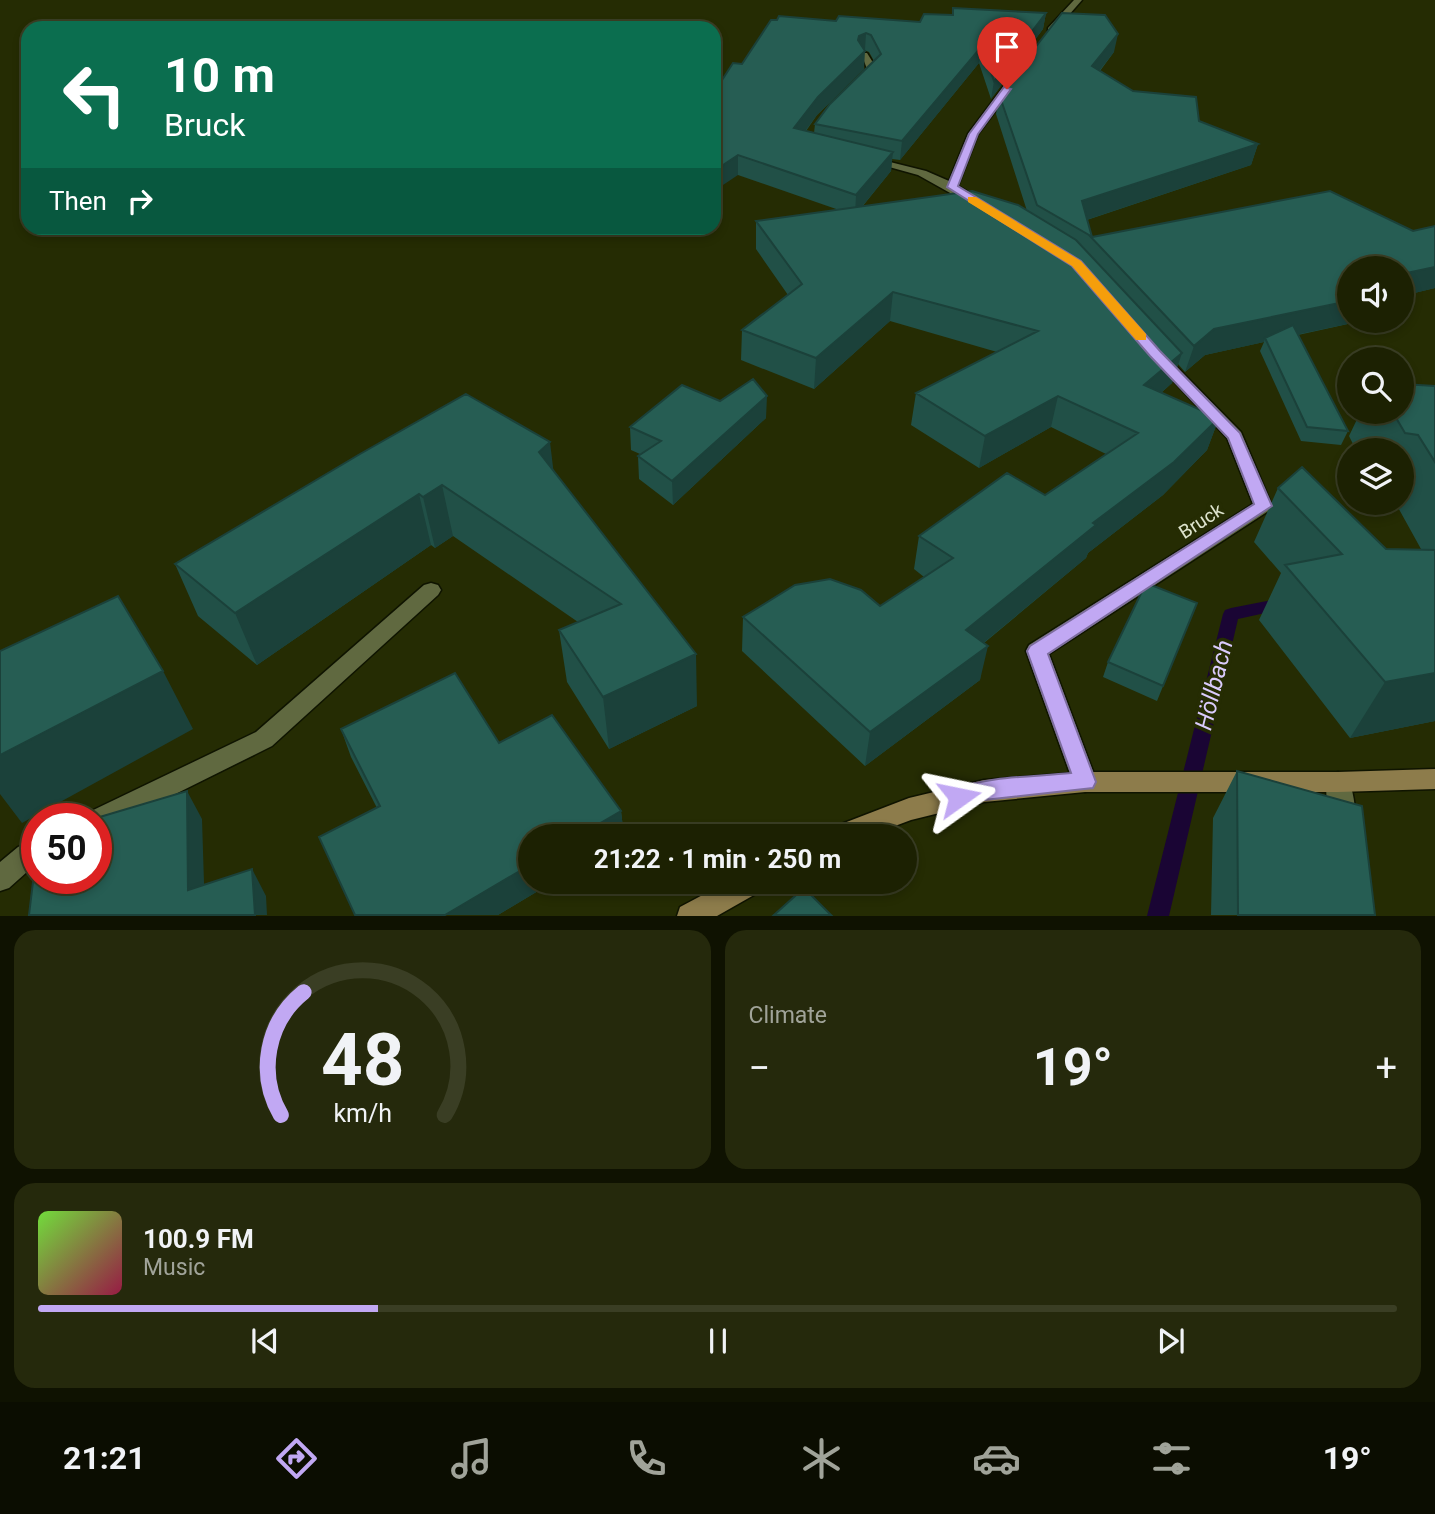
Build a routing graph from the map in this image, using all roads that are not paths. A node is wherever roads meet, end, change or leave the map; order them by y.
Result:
1 (1078, 0) edge
2 (1040, 44) edge
3 (864, 55) edge
4 (1017, 74) edge
5 (854, 88) edge
6 (859, 158) edge
7 (953, 187) junction
8 (999, 216) edge
9 (1147, 345) edge
10 (431, 590) dead end
11 (1435, 779) edge
12 (1085, 782) junction
13 (1339, 782) junction
14 (112, 813) edge
15 (871, 824) edge
16 (1346, 849) edge
17 (21, 860) edge
18 (0, 879) edge
19 (729, 894) edge
20 (690, 915) edge

1 - 2 street
3 - 5 street
4 - 7 street
6 - 7 street
7 - 8 street
9 - 12 street, Bruck
10 - 14 street
11 - 13 main road
12 - 13 main road
12 - 15 main road
13 - 16 street
17 - 18 street
19 - 20 main road

